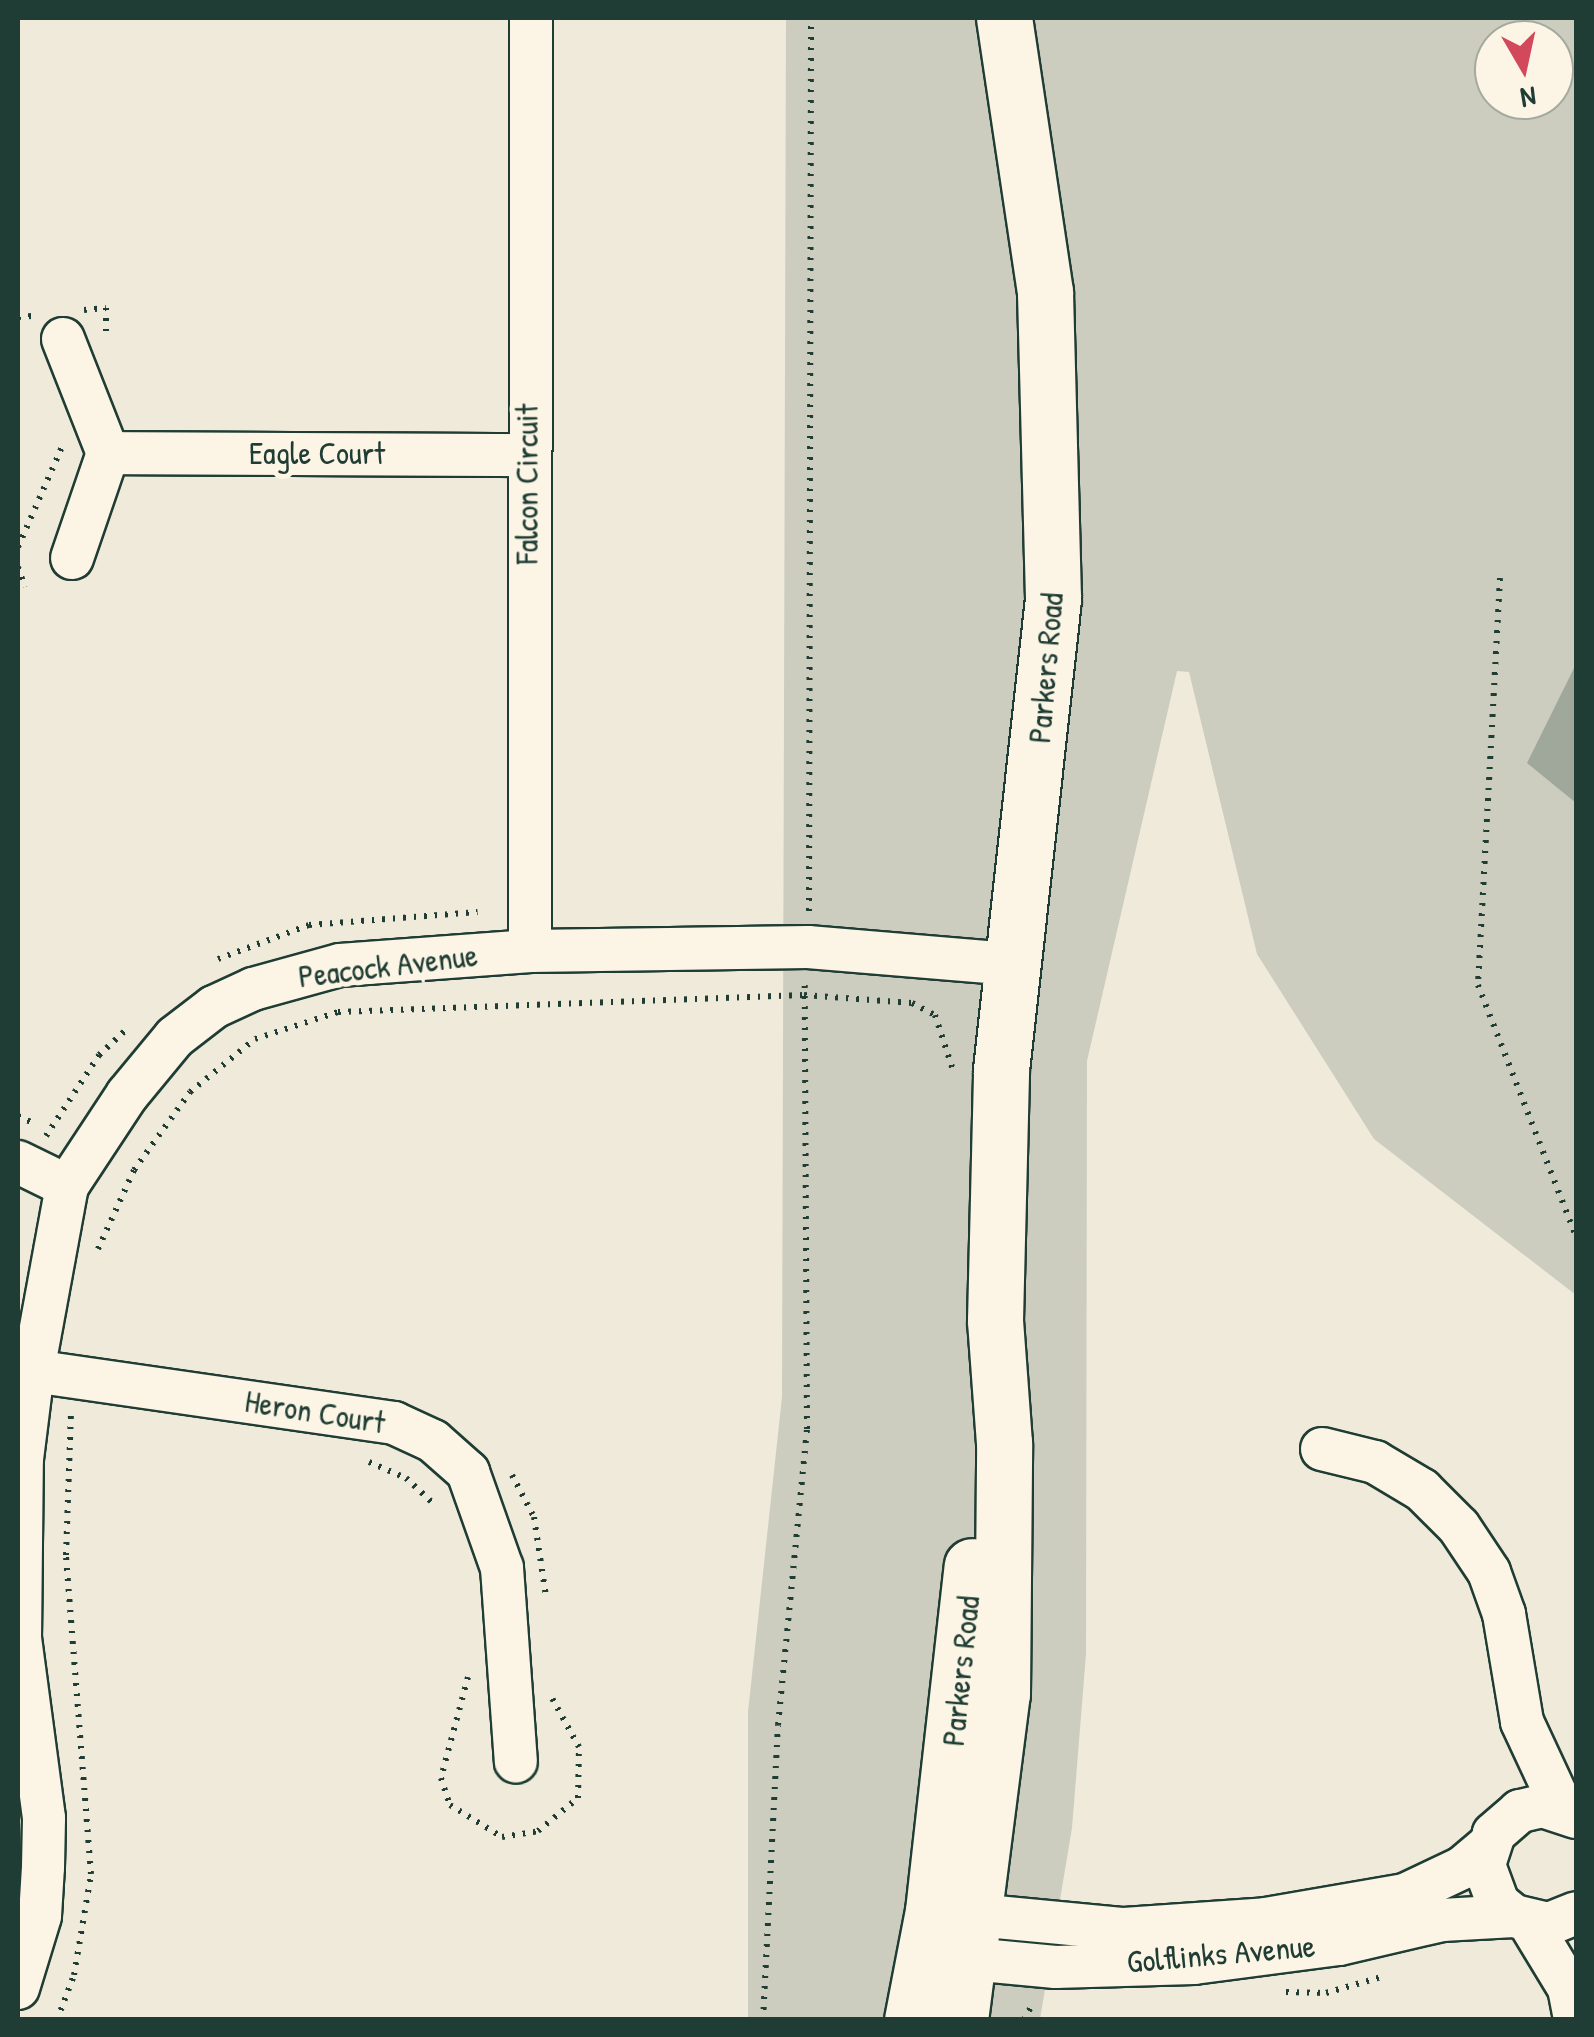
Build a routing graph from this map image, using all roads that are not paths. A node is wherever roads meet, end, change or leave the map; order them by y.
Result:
1 (531, 18) edge
2 (1004, 18) edge
3 (60, 321) road end
4 (108, 452) junction
5 (527, 455) junction
6 (72, 558) dead end
7 (530, 952) junction
8 (1012, 964) junction
9 (18, 1162) edge
10 (66, 1186) junction
11 (59, 1388) junction
12 (1322, 1449) dead end
13 (1522, 1722) junction
14 (516, 1761) dead end
15 (1573, 1815) edge
16 (1495, 1835) junction
17 (30, 1866) edge
18 (1576, 1913) edge
19 (1522, 1919) junction
20 (952, 1935) junction
21 (1573, 1985) edge
22 (18, 1988) edge
23 (912, 2020) edge
24 (960, 2020) edge

1 - 5 street, Falcon Circuit
2 - 8 main road, Parkers Road
3 - 4 street
4 - 5 street, Eagle Court
4 - 6 street
5 - 7 street, Falcon Circuit
7 - 8 street, Peacock Avenue
7 - 10 street, Peacock Avenue
8 - 20 main road, Parkers Road
9 - 10 street
10 - 11 street, Peacock Avenue
11 - 14 street, Heron Court
11 - 17 street, Peacock Avenue
12 - 13 street
13 - 15 street
13 - 16 street
15 - 16 street, Golflinks Avenue
16 - 19 street
16 - 20 street, Golflinks Avenue
17 - 22 street, Peacock Avenue
18 - 19 street, Golflinks Avenue
19 - 20 street, Golflinks Avenue
19 - 21 street
20 - 23 main road, Parkers Road
20 - 24 main road, Parkers Road

